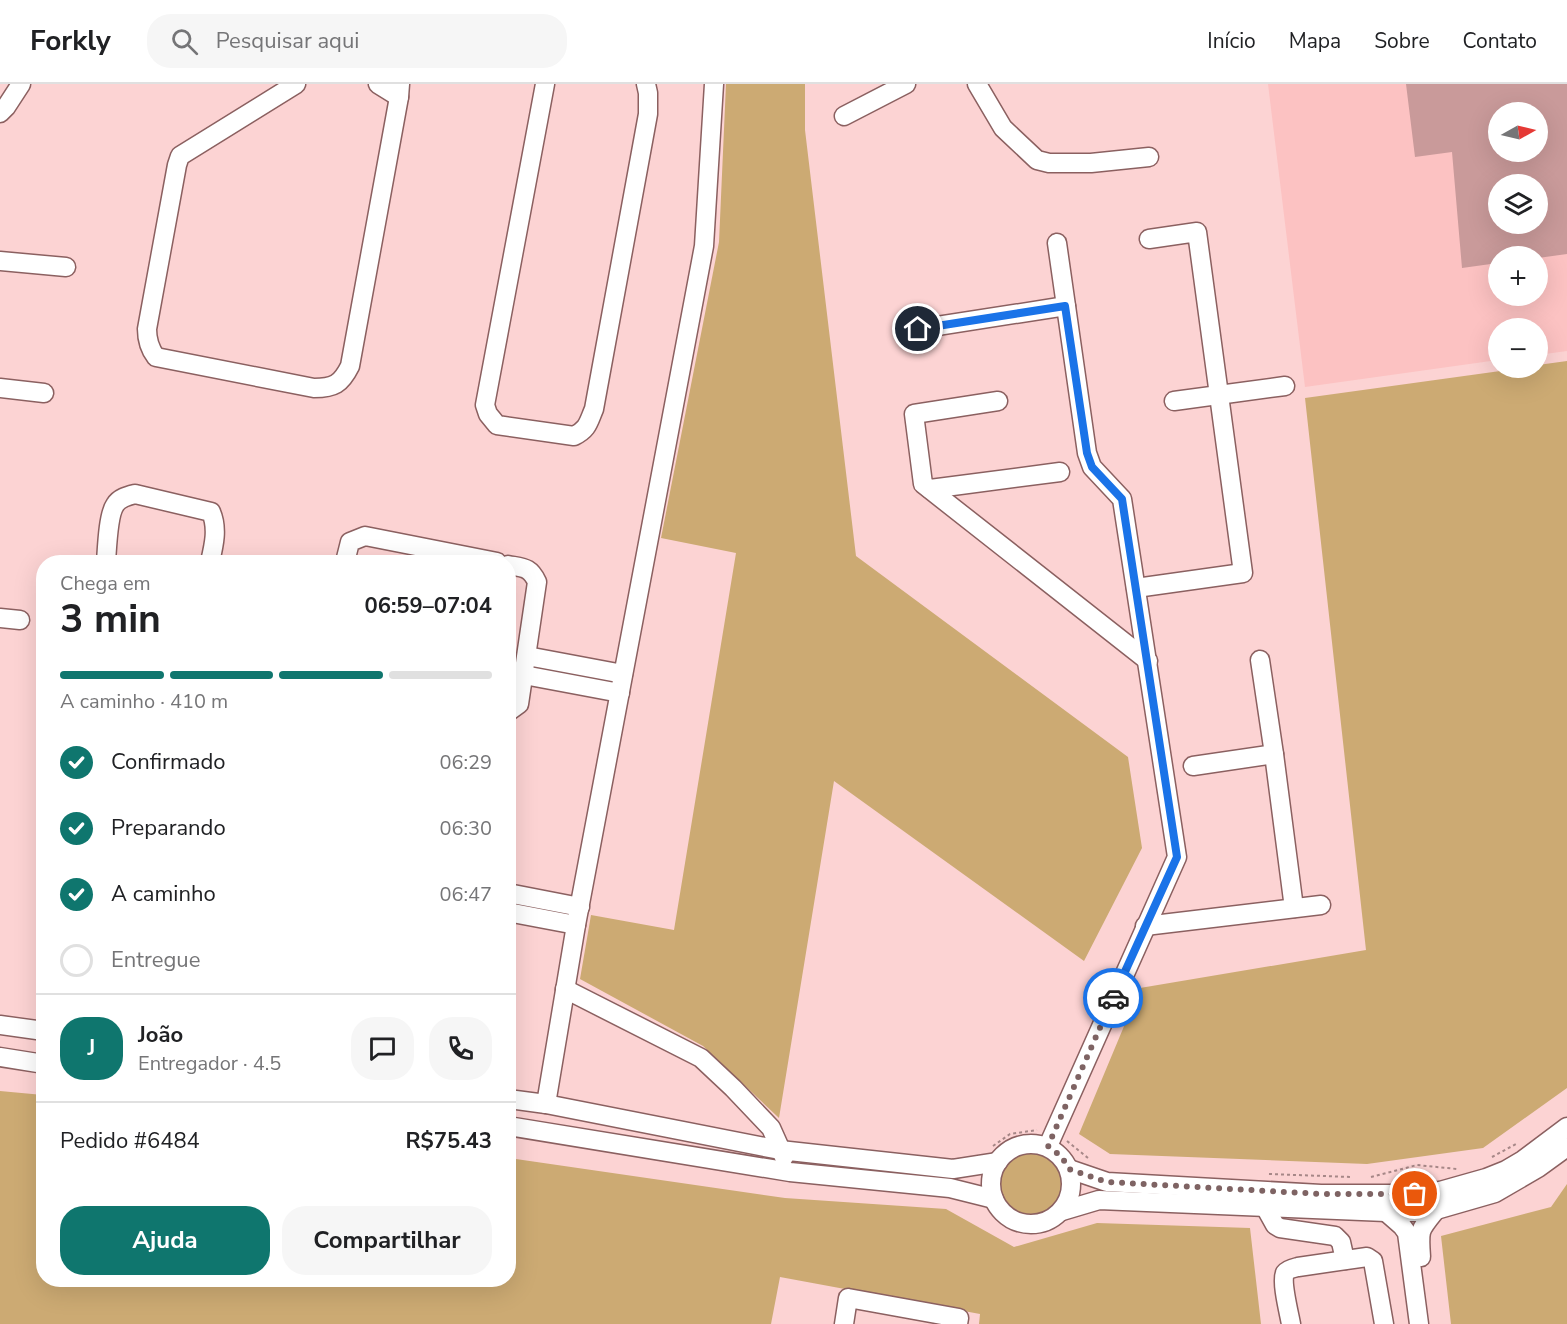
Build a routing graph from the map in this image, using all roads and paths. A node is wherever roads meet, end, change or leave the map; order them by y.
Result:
1 (21, 84) edge
2 (296, 84) edge
3 (378, 84) edge
4 (545, 84) edge
5 (646, 84) edge
6 (714, 84) edge
7 (906, 84) edge
8 (977, 84) edge
9 (400, 91) edge
10 (0, 113) edge
11 (844, 117) dead end
12 (1149, 157) dead end
13 (1149, 239) dead end
14 (1057, 243) dead end
15 (0, 261) edge
16 (66, 267) dead end
17 (1065, 306) junction
18 (918, 329) dead end
19 (1285, 386) dead end
20 (0, 388) edge
21 (44, 393) dead end
22 (1218, 395) junction
23 (998, 401) dead end
24 (1174, 401) dead end
25 (1060, 472) dead end
26 (930, 489) junction
27 (107, 555) edge
28 (211, 555) edge
29 (347, 555) edge
30 (463, 555) edge
31 (516, 566) edge
32 (1136, 588) junction
33 (0, 618) edge
34 (20, 620) dead end
35 (527, 656) junction
36 (1260, 660) dead end
37 (1148, 661) junction
38 (623, 674) junction
39 (524, 675) junction
40 (620, 693) junction
41 (516, 706) edge
42 (1274, 754) junction
43 (1193, 766) dead end
44 (516, 896) edge
45 (1321, 905) dead end
46 (1294, 908) junction
47 (516, 912) edge
48 (578, 916) junction
49 (1145, 926) junction
50 (565, 989) junction
51 (0, 1025) edge
52 (36, 1030) edge
53 (0, 1057) edge
54 (36, 1063) edge
55 (516, 1100) edge
56 (546, 1104) junction
57 (516, 1127) edge
58 (1567, 1127) edge
59 (1051, 1140) junction
60 (1516, 1144) dead end
61 (1567, 1146) edge
62 (780, 1150) junction
63 (993, 1156) junction
64 (1487, 1160) dead end
65 (1095, 1161) dead end
66 (1069, 1169) junction
67 (1459, 1169) dead end
68 (790, 1172) junction
69 (1265, 1173) dead end
70 (1358, 1177) dead end
71 (1369, 1177) dead end
72 (994, 1199) junction
73 (1265, 1207) junction
74 (1436, 1210) junction
75 (1062, 1211) junction
76 (1386, 1212) junction
77 (1345, 1260) junction
78 (904, 1317) edge
79 (844, 1324) edge
80 (958, 1324) edge
81 (1291, 1324) edge
82 (1383, 1324) edge
83 (1419, 1324) edge
84 (1429, 1324) edge

1 - 10 street
2 - 9 street
3 - 9 street
4 - 5 street
6 - 38 street
7 - 11 street
8 - 12 street
13 - 22 street
14 - 17 street
15 - 16 street
17 - 18 street
17 - 32 street
19 - 22 street
20 - 21 street
22 - 24 street
22 - 32 street
23 - 26 street
25 - 26 street
26 - 37 street
27 - 28 street
29 - 30 street
31 - 35 street
32 - 37 street
33 - 34 street
35 - 38 street
35 - 39 street
36 - 42 street
37 - 49 street
38 - 40 street
39 - 40 street
39 - 41 street
40 - 48 street
42 - 43 street
42 - 46 street
44 - 48 street
45 - 46 street
46 - 49 street
47 - 48 street
48 - 50 street
49 - 59 street
50 - 56 street
50 - 62 street
51 - 52 street
53 - 54 street
55 - 56 street
56 - 62 street
57 - 68 street
58 - 66 street
59 - 63 street
59 - 63 path
59 - 65 path
59 - 66 street
60 - 64 path
61 - 74 street
62 - 63 street
62 - 68 street
63 - 72 street
66 - 75 street
67 - 71 path
68 - 72 street
69 - 70 path
72 - 75 street
73 - 75 street
73 - 76 street
73 - 77 street
74 - 76 street
74 - 84 street
76 - 83 street
77 - 81 street
77 - 82 street
78 - 79 street
78 - 80 street

